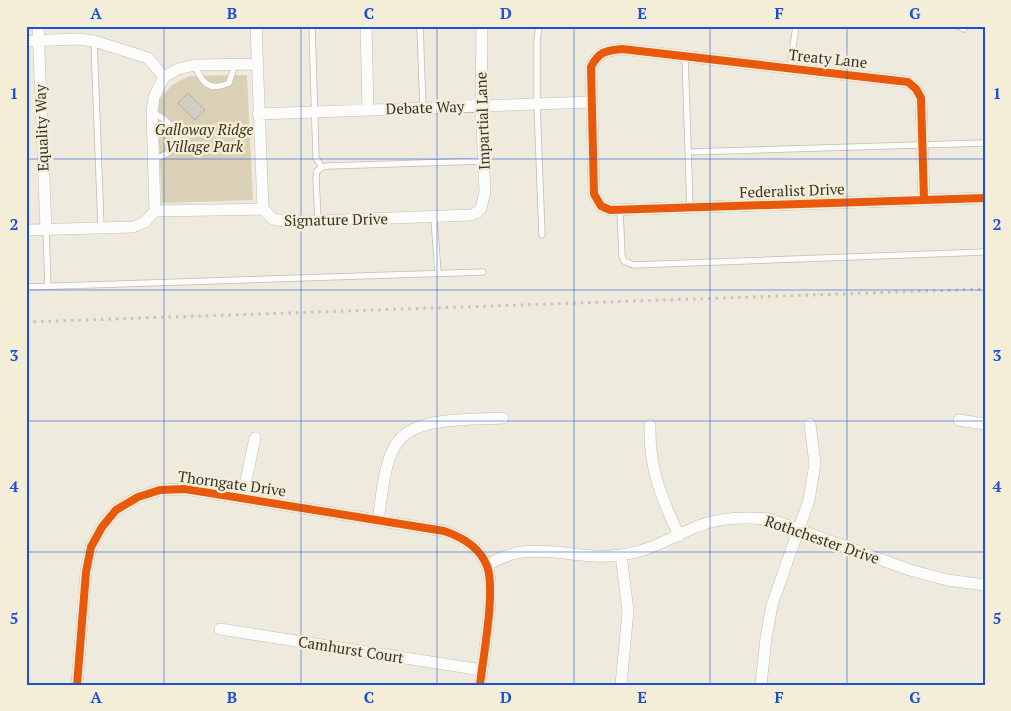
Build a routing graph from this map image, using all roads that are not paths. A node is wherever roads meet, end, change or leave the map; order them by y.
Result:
1 (38, 26) edge
2 (256, 26) edge
3 (312, 26) edge
4 (366, 26) edge
5 (420, 26) edge
6 (482, 26) edge
7 (539, 26) edge
8 (796, 26) edge
9 (26, 40) edge
10 (39, 40) junction
11 (94, 41) junction
12 (685, 56) junction
13 (235, 64) junction
14 (257, 64) junction
15 (194, 65) junction
16 (790, 68) junction
17 (164, 77) junction
18 (591, 102) junction
19 (537, 104) junction
20 (482, 106) junction
21 (423, 109) junction
22 (368, 110) junction
23 (152, 112) junction
24 (314, 113) junction
25 (258, 114) junction
26 (985, 143) edge
27 (923, 145) junction
28 (688, 152) junction
29 (153, 159) junction
30 (484, 160) junction
31 (322, 168) junction
32 (985, 198) edge
33 (924, 200) junction
34 (690, 208) junction
35 (263, 209) junction
36 (620, 210) junction
37 (155, 211) junction
38 (476, 213) joint
39 (434, 218) junction
40 (318, 221) junction
41 (102, 228) junction
42 (26, 230) edge
43 (46, 230) junction
44 (542, 235) dead end
45 (985, 252) edge
46 (483, 272) dead end
47 (438, 273) junction
48 (48, 286) junction
49 (26, 287) edge
50 (503, 418) dead end
51 (959, 420) dead end
52 (810, 424) dead end
53 (985, 424) edge
54 (650, 425) dead end
55 (255, 438) dead end
56 (242, 499) junction
57 (378, 520) junction
58 (798, 530) junction
59 (679, 536) junction
60 (621, 555) junction
61 (486, 565) junction
62 (985, 585) edge
63 (220, 629) dead end
64 (482, 670) junction
65 (77, 685) edge
66 (480, 685) edge
67 (621, 685) edge
68 (761, 685) edge

1 - 10 street, Equality Way
2 - 14 street
3 - 24 lane
4 - 22 street
5 - 21 lane
6 - 20 street, Impartial Lane
7 - 19 lane
8 - 16 lane
9 - 10 street
10 - 11 street
10 - 43 street, Equality Way
11 - 17 street
11 - 41 lane
12 - 16 street, Treaty Lane
12 - 18 street, Treaty Lane
12 - 28 lane
13 - 14 street
13 - 15 street
13 - 15 lane
14 - 25 street
15 - 17 street
16 - 27 street, Treaty Lane
17 - 23 street
18 - 19 street, Debate Way
18 - 36 street, Federalist Drive
19 - 20 street, Debate Way
19 - 44 lane
20 - 21 street, Debate Way
20 - 30 street, Impartial Lane
21 - 22 street, Debate Way
22 - 24 street, Debate Way
23 - 29 street
23 - 29 lane
24 - 25 street, Debate Way
24 - 31 lane
25 - 35 street
26 - 27 lane
27 - 28 lane
27 - 33 street, Treaty Lane
28 - 34 lane
29 - 37 street
30 - 31 lane
30 - 38 street, Impartial Lane
31 - 40 lane
32 - 33 street, Federalist Drive
33 - 34 street, Federalist Drive
34 - 36 street, Federalist Drive
35 - 37 street, Signature Drive
35 - 40 street, Signature Drive
36 - 45 lane
37 - 41 street
38 - 39 street, Signature Drive
39 - 40 street, Signature Drive
39 - 47 lane
41 - 43 street
42 - 43 street
43 - 48 lane
46 - 47 lane
47 - 48 lane
48 - 49 lane
50 - 57 street
51 - 53 street
52 - 58 street
54 - 59 street
55 - 56 street
56 - 57 street, Thorngate Drive
56 - 65 street, Thorngate Drive
57 - 61 street, Thorngate Drive
58 - 59 street, Rothchester Drive
58 - 62 street, Rothchester Drive
58 - 68 street
59 - 60 street, Rothchester Drive
60 - 61 street, Rothchester Drive
60 - 67 street
61 - 64 street
63 - 64 street, Camhurst Court
64 - 66 street

